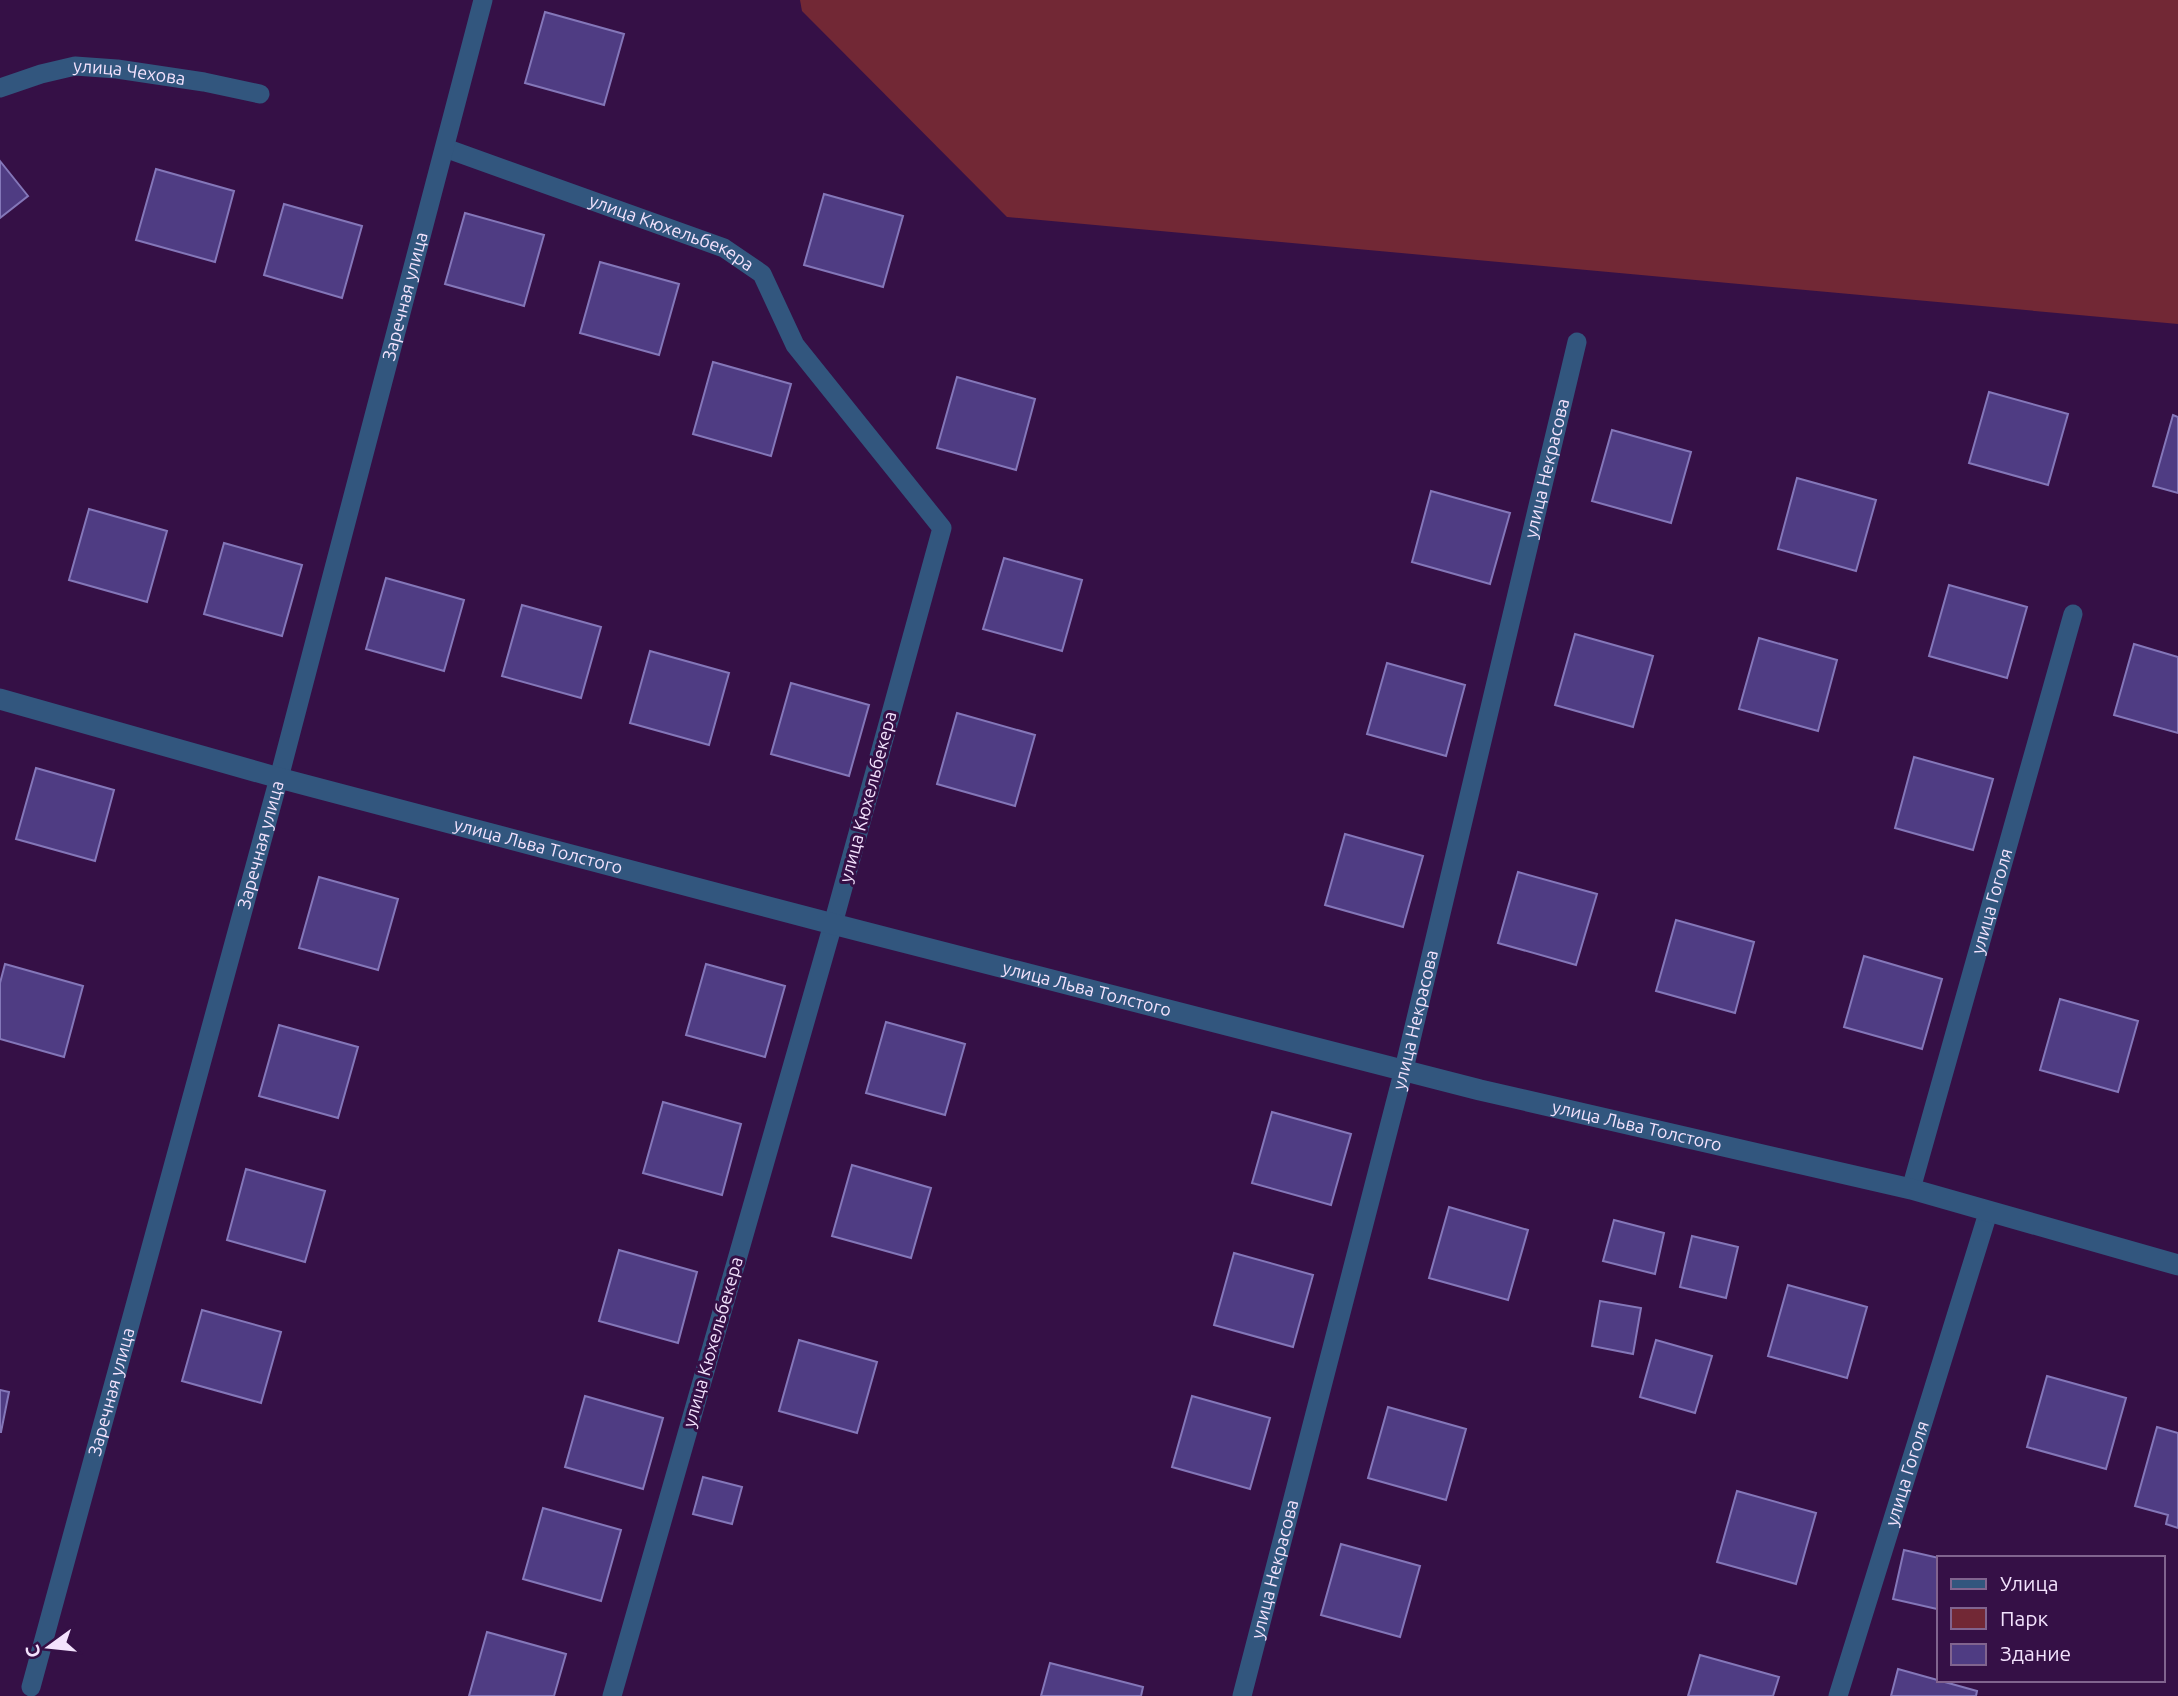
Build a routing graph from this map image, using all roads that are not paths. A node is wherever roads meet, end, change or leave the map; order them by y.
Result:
1 (483, 0) edge
2 (0, 88) edge
3 (260, 94) dead end
4 (445, 148) junction
5 (1577, 342) dead end
6 (2073, 614) dead end
7 (0, 699) edge
8 (279, 778) junction
9 (833, 924) junction
10 (1404, 1069) junction
11 (1911, 1189) junction
12 (1988, 1213) junction
13 (2178, 1265) edge
14 (30, 1687) dead end
15 (612, 1696) edge
16 (1242, 1696) edge
17 (1838, 1696) edge

1 - 4 lane, Заречная улица
2 - 3 lane, улица Чехова
4 - 8 lane, Заречная улица
4 - 9 lane, улица Кюхельбекера
5 - 10 lane, улица Некрасова
6 - 11 lane, улица Гоголя
7 - 8 street, улица Льва Толстого
8 - 9 street, улица Льва Толстого
8 - 14 lane, Заречная улица
9 - 10 street, улица Льва Толстого
9 - 15 lane, улица Кюхельбекера
10 - 11 street, улица Льва Толстого
10 - 16 lane, улица Некрасова
11 - 12 street, улица Льва Толстого
12 - 13 street, улица Льва Толстого
12 - 17 lane, улица Гоголя

